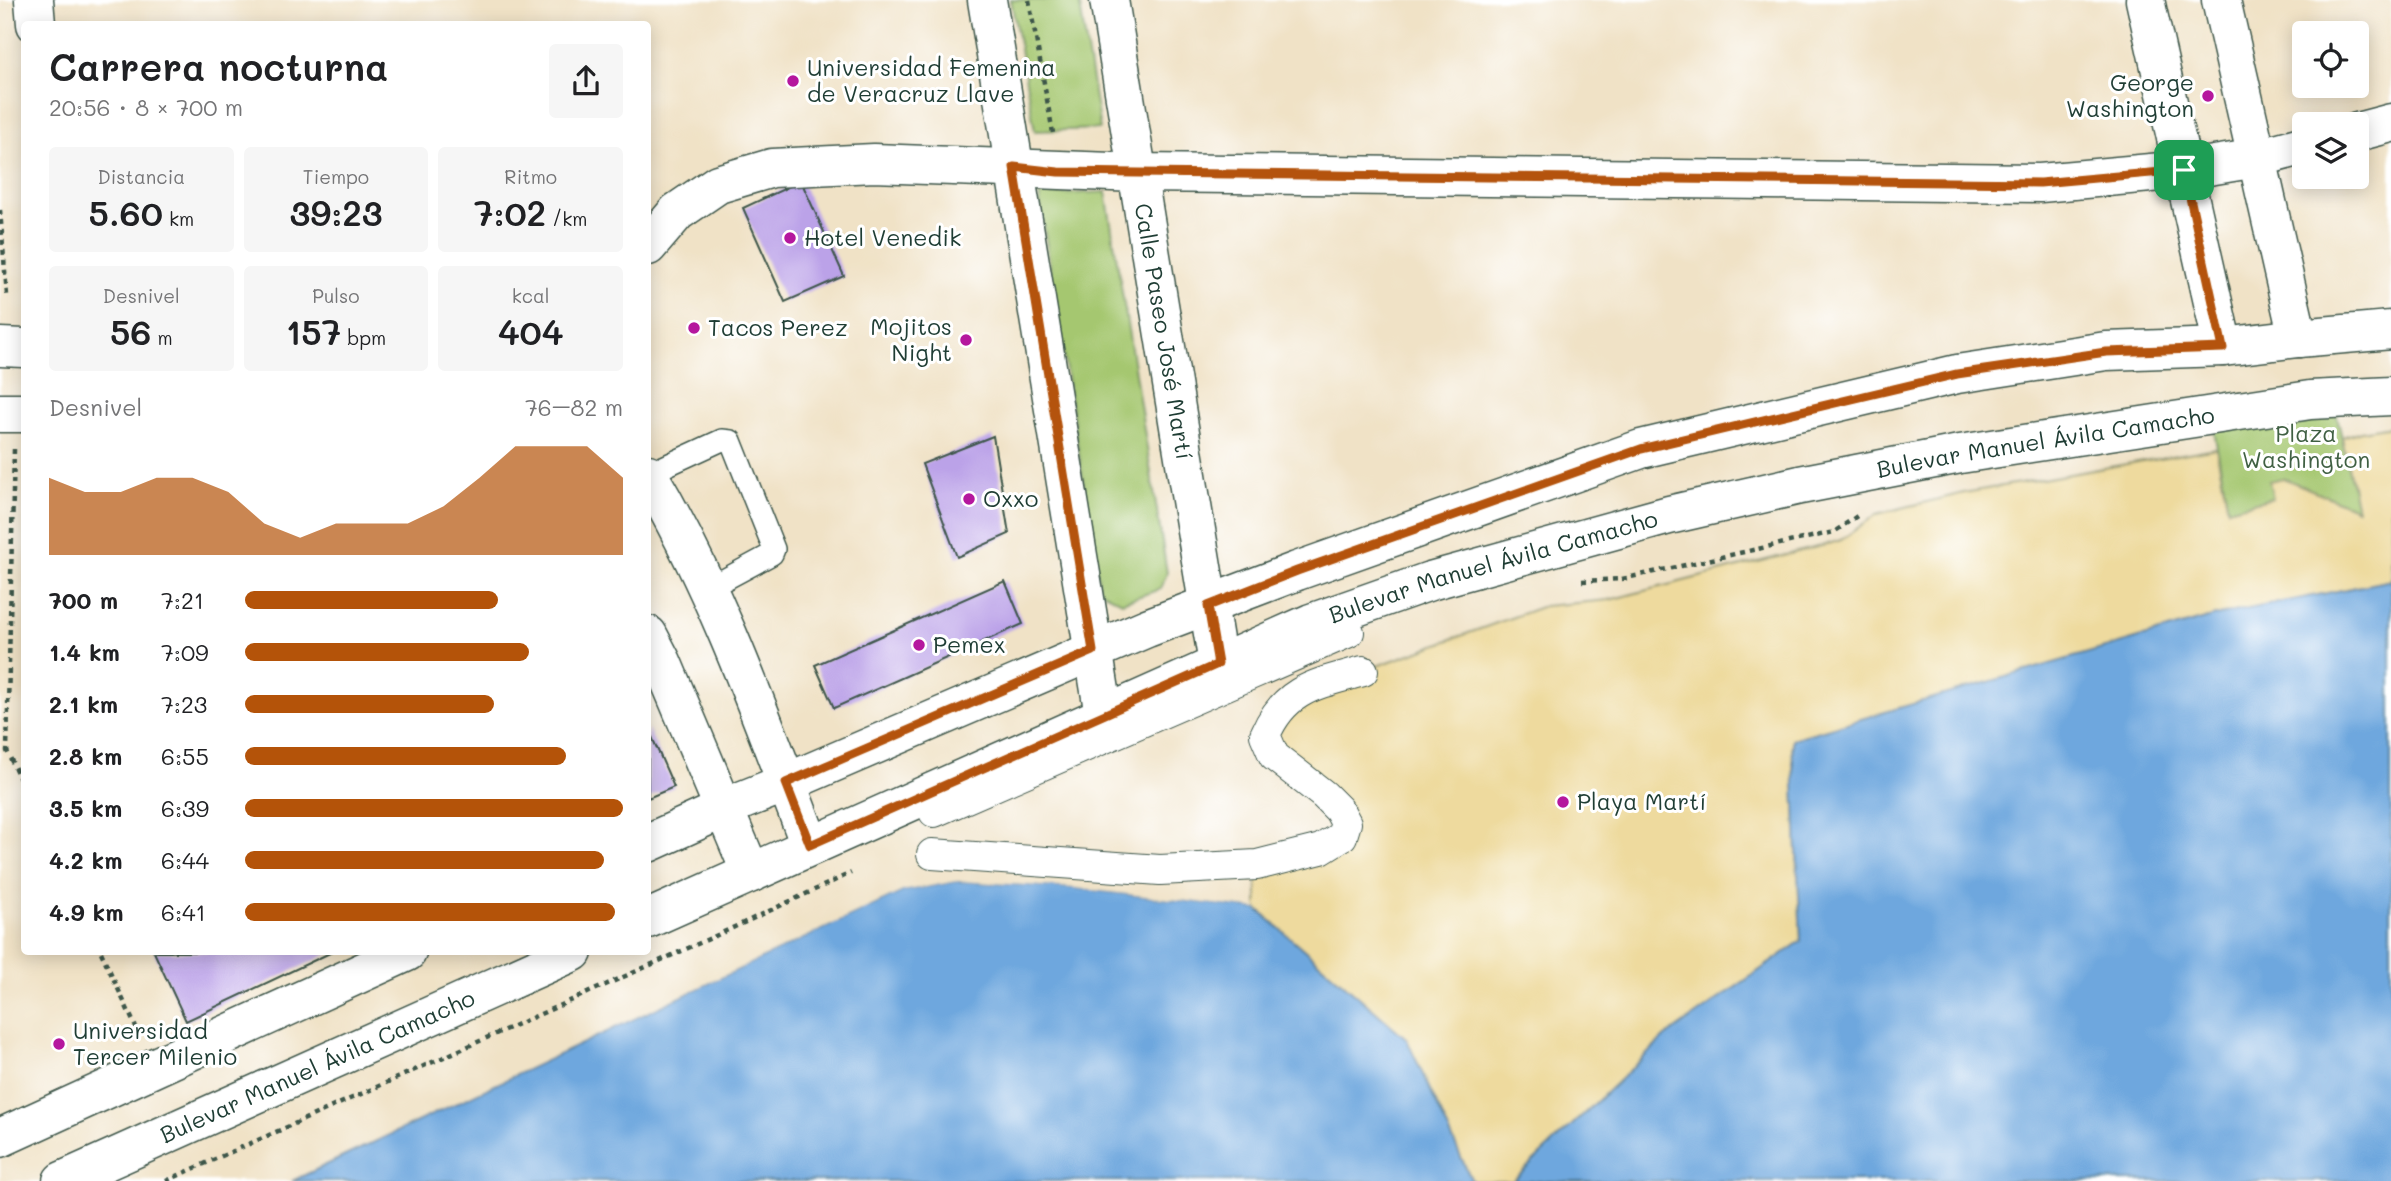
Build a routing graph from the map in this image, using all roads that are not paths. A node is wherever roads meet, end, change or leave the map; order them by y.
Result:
1 (34, 0) edge
2 (987, 0) edge
3 (1110, 0) edge
4 (2145, 0) edge
5 (2221, 0) edge
6 (36, 21) edge
7 (2391, 123) edge
8 (2369, 129) edge
9 (2292, 149) edge
10 (2257, 158) junction
11 (1014, 167) junction
12 (2184, 170) junction
13 (1138, 173) junction
14 (651, 242) edge
15 (2391, 330) edge
16 (2298, 338) junction
17 (0, 347) edge
18 (21, 348) edge
19 (2223, 348) junction
20 (2391, 396) edge
21 (651, 488) edge
22 (707, 589) junction
23 (1208, 606) junction
24 (1349, 632) dead end
25 (651, 641) edge
26 (1093, 651) junction
27 (1218, 664) junction
28 (1363, 671) dead end
29 (1104, 715) junction
30 (786, 783) junction
31 (723, 809) junction
32 (917, 819) dead end
33 (651, 842) edge
34 (810, 845) junction
35 (932, 854) dead end
36 (751, 873) junction
37 (651, 918) edge
38 (400, 955) edge
39 (566, 955) edge
40 (0, 1138) edge
41 (62, 1181) edge

1 - 6 main road
2 - 11 main road
3 - 13 main road, Calle Paseo José Martí
4 - 12 main road
5 - 10 main road
7 - 8 main road
9 - 10 main road
10 - 12 main road
10 - 16 main road
11 - 13 main road
11 - 14 main road
11 - 26 main road
12 - 13 main road
12 - 19 main road
13 - 23 main road, Calle Paseo José Martí
15 - 16 main road
16 - 19 main road
17 - 18 main road
19 - 23 main road
20 - 27 main road, Bulevar Manuel Ávila Camacho
21 - 22 main road
21 - 22 lane
22 - 30 main road
23 - 26 main road
23 - 27 main road, Calle Paseo José Martí
24 - 32 street
25 - 31 main road
26 - 29 main road
26 - 30 main road
27 - 29 main road, Bulevar Manuel Ávila Camacho
28 - 35 street
29 - 34 main road, Bulevar Manuel Ávila Camacho
30 - 31 main road
30 - 34 main road
31 - 33 main road
31 - 36 main road
34 - 36 main road, Bulevar Manuel Ávila Camacho
36 - 37 main road, Bulevar Manuel Ávila Camacho
38 - 40 main road
39 - 41 main road, Bulevar Manuel Ávila Camacho

